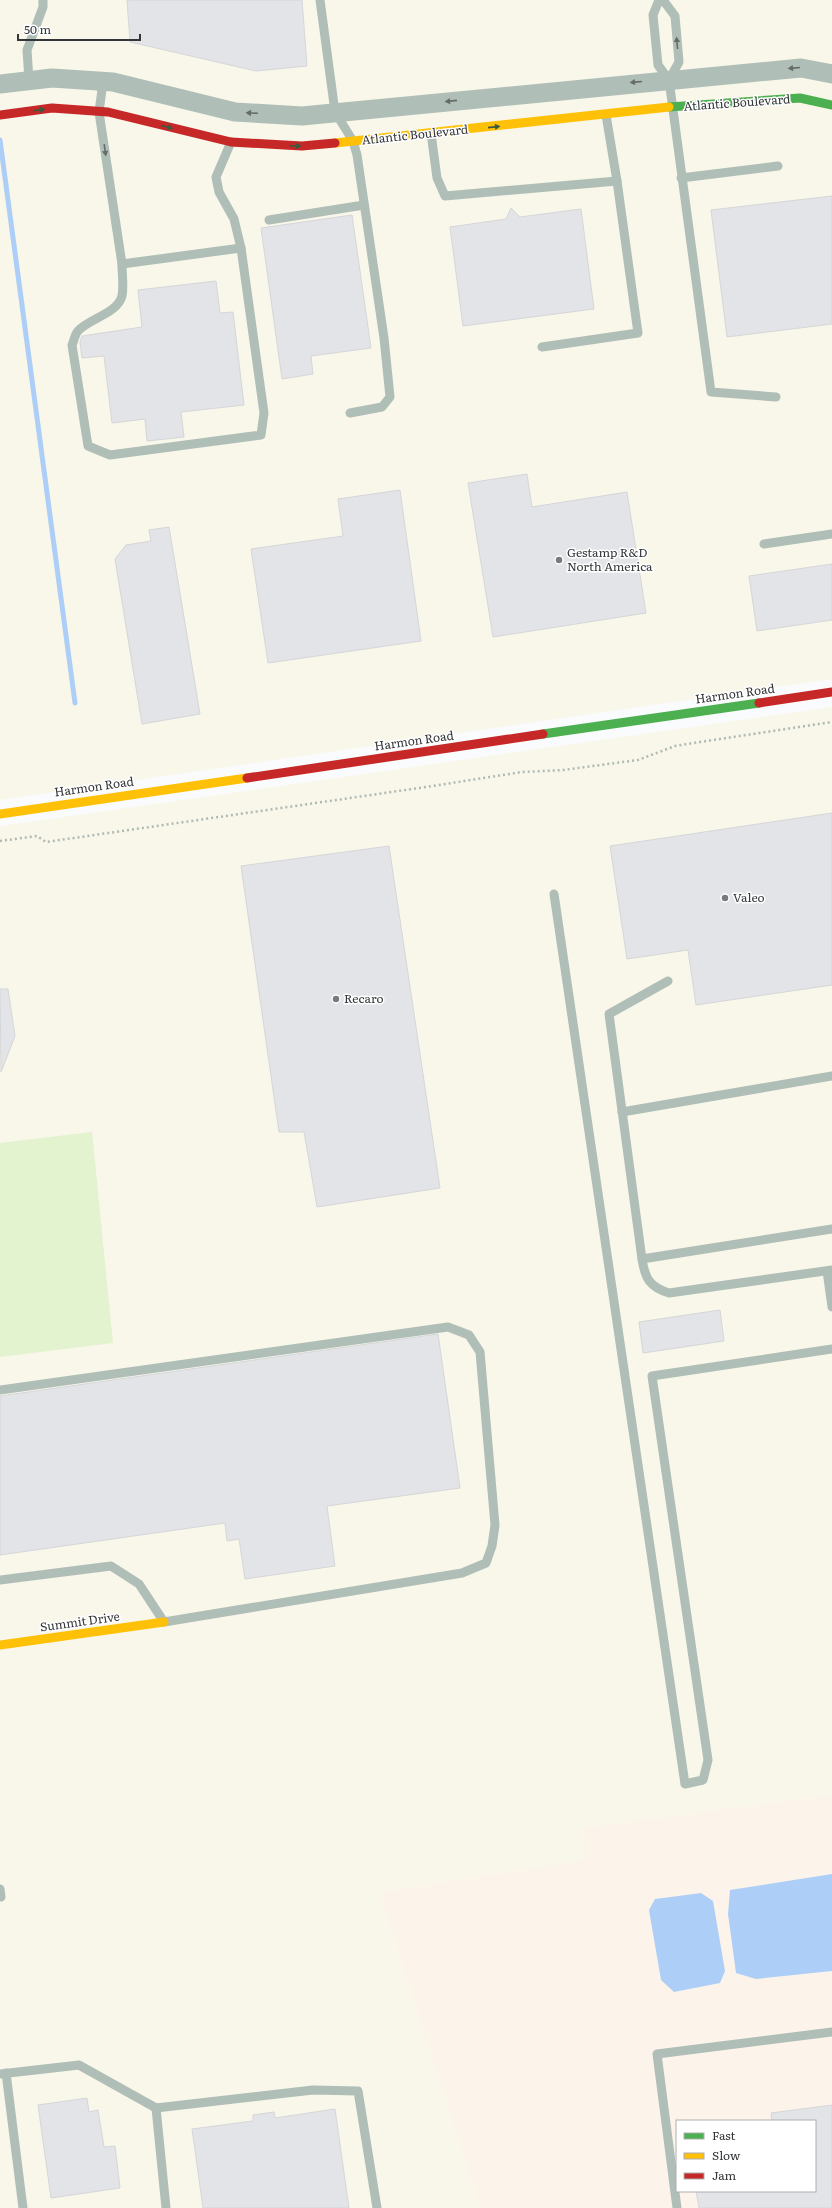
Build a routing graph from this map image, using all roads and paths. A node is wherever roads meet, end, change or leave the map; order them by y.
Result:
1 (43, 0) edge
2 (320, 0) edge
3 (659, 0) edge
4 (664, 0) edge
5 (832, 74) edge
6 (29, 80) junction
7 (669, 80) junction
8 (103, 82) junction
9 (0, 84) edge
10 (832, 105) edge
11 (672, 107) junction
12 (99, 112) junction
13 (335, 112) junction
14 (0, 115) edge
15 (606, 115) junction
16 (431, 133) junction
17 (353, 141) junction
18 (231, 142) junction
19 (778, 166) dead end
20 (681, 178) junction
21 (617, 181) junction
22 (364, 205) junction
23 (269, 220) dead end
24 (241, 248) junction
25 (122, 264) junction
26 (542, 347) dead end
27 (776, 396) dead end
28 (350, 412) dead end
29 (832, 534) edge
30 (764, 544) dead end
31 (832, 692) edge
32 (832, 722) edge
33 (0, 814) edge
34 (0, 841) edge
35 (554, 894) dead end
36 (668, 981) dead end
37 (832, 1076) edge
38 (622, 1112) junction
39 (832, 1229) edge
40 (642, 1258) junction
41 (829, 1271) edge
42 (832, 1307) edge
43 (832, 1349) edge
44 (0, 1390) edge
45 (0, 1580) edge
46 (164, 1622) junction
47 (0, 1645) edge
48 (832, 2032) edge
49 (3, 2073) edge
50 (156, 2108) junction
51 (23, 2208) edge
52 (166, 2208) edge
53 (377, 2208) edge
54 (677, 2208) edge

1 - 6 lane
2 - 13 lane
3 - 7 lane
7 -> 4 lane
5 -> 7 street
6 - 8 street
6 - 9 street
7 - 11 lane
7 -> 13 street
8 - 12 lane
13 -> 8 street
10 - 11 street, Atlantic Boulevard
11 - 15 street, Atlantic Boulevard
11 - 20 lane
14 -> 12 street, Atlantic Boulevard
12 -> 18 street, Atlantic Boulevard
12 -> 25 lane
13 - 17 lane
16 -> 15 street, Atlantic Boulevard
15 - 21 lane
16 - 17 street, Atlantic Boulevard
16 - 21 lane
18 -> 17 street, Atlantic Boulevard
17 - 22 lane
18 - 24 lane
19 - 20 lane
20 - 27 lane
21 - 26 lane
22 - 23 lane
22 - 28 lane
24 - 25 lane
24 - 25 lane
29 - 30 lane
31 - 33 street, Harmon Road
32 - 34 path
35 - 43 lane
36 - 38 lane
37 - 38 lane
38 - 40 lane
39 - 40 lane
40 - 41 lane
41 - 42 lane
44 - 46 lane
45 - 46 lane
46 - 47 street, Summit Drive
48 - 54 lane
49 - 50 lane
49 - 51 lane
50 - 52 lane
50 - 53 lane

